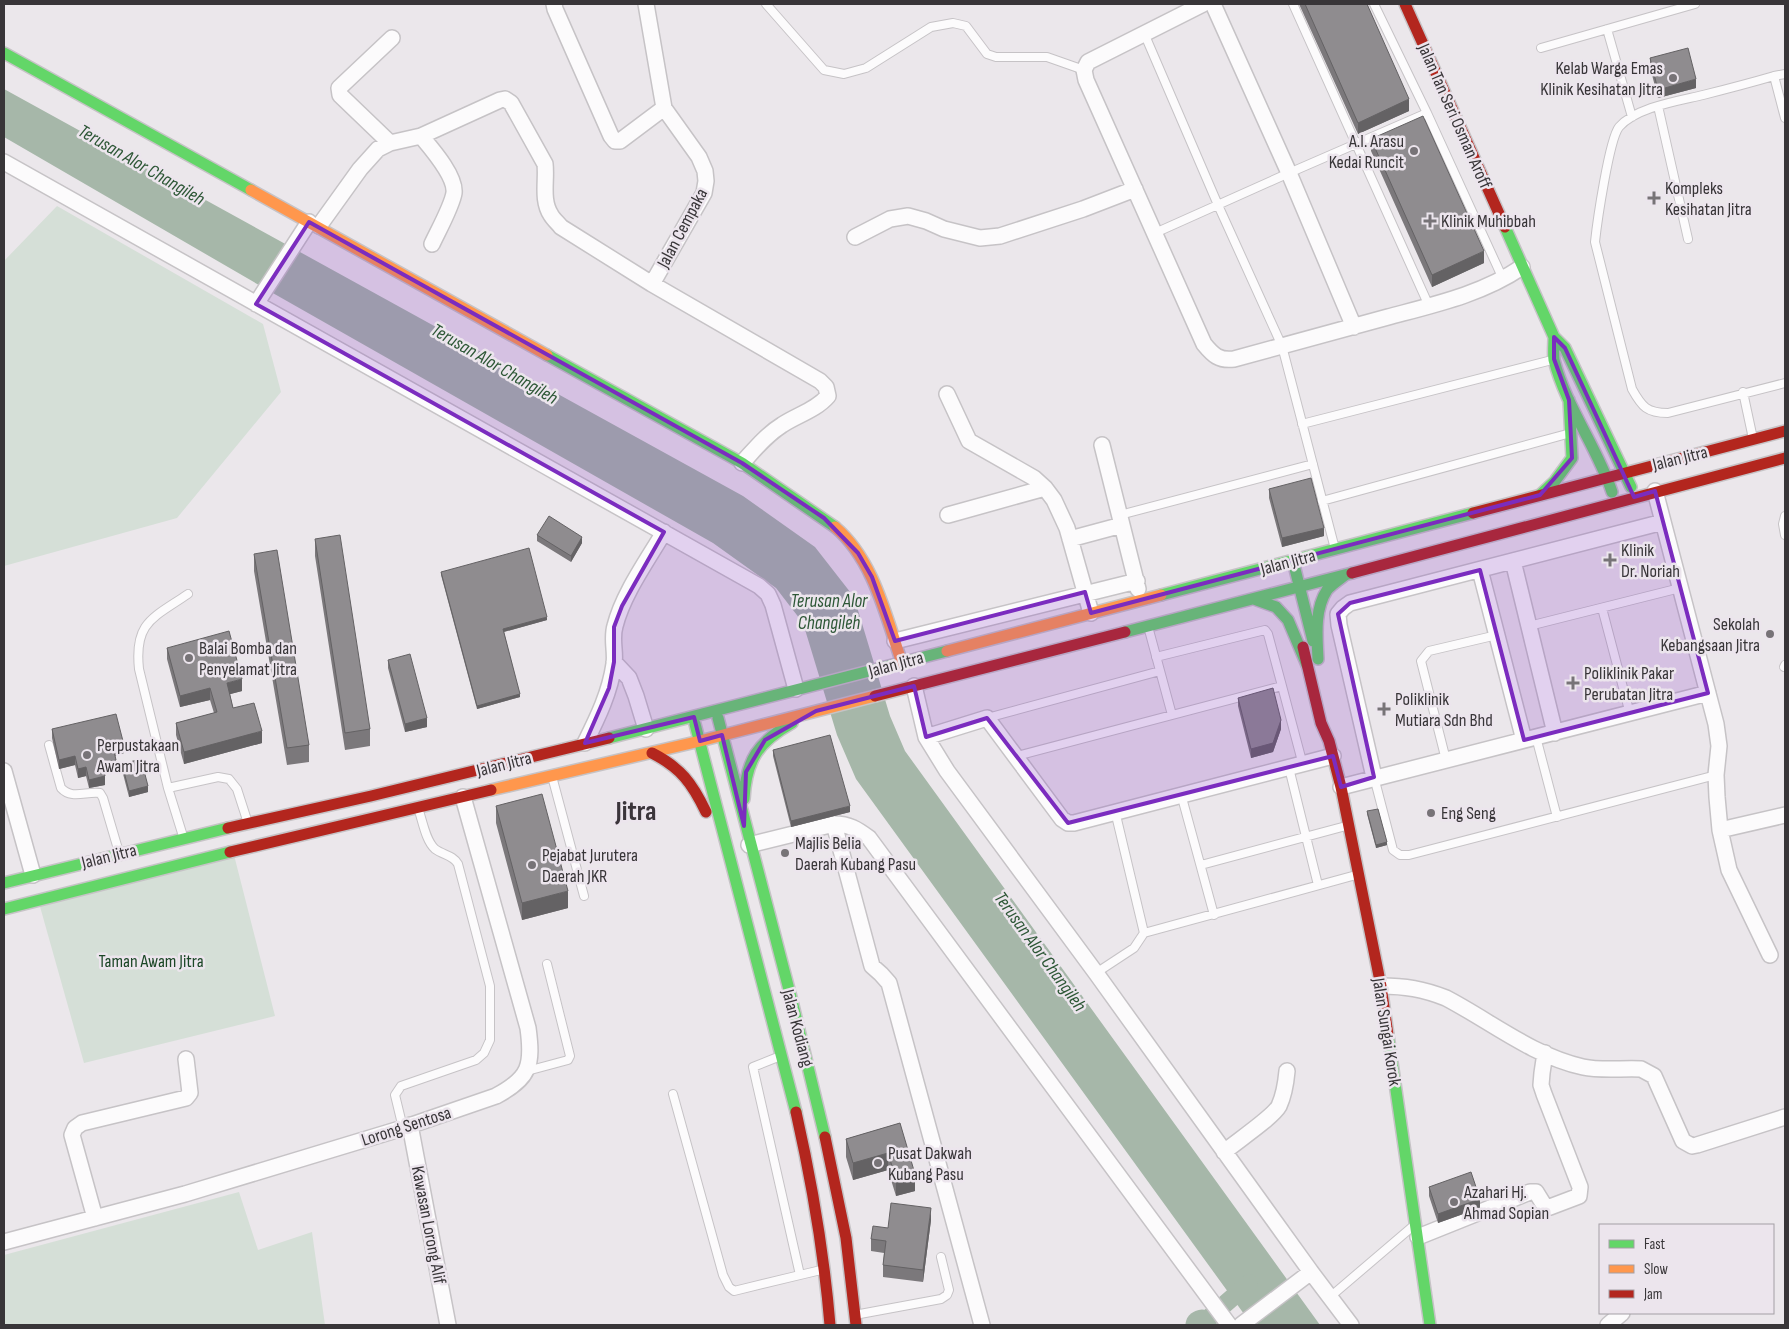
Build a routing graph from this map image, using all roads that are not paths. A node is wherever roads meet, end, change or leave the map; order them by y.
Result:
1 (554, 4) edge
2 (646, 4) edge
3 (766, 4) edge
4 (1203, 4) edge
5 (1213, 4) edge
6 (1293, 4) edge
7 (1374, 4) edge
8 (1405, 4) edge
9 (1695, 4) edge
10 (1607, 29) junction
11 (1144, 33) junction
12 (392, 38) dead end
13 (1541, 48) dead end
14 (4, 53) edge
15 (1084, 70) junction
16 (1785, 74) edge
17 (1774, 76) junction
18 (1658, 106) junction
19 (664, 108) junction
20 (1428, 113) junction
21 (1632, 117) junction
22 (1785, 118) edge
23 (421, 136) junction
24 (390, 143) junction
25 (1357, 144) junction
26 (4, 162) edge
27 (1289, 172) junction
28 (1135, 189) junction
29 (1218, 205) junction
30 (314, 224) junction
31 (1155, 233) junction
32 (855, 236) dead end
33 (1688, 238) dead end
34 (432, 244) dead end
35 (1522, 267) junction
36 (1503, 279) junction
37 (652, 284) junction
38 (260, 297) junction
39 (1429, 306) junction
40 (1354, 326) junction
41 (1554, 337) junction
42 (1282, 346) junction
43 (1554, 359) junction
44 (1785, 383) edge
45 (1743, 392) junction
46 (947, 394) dead end
47 (1569, 400) junction
48 (1302, 424) junction
49 (1785, 431) edge
50 (1571, 433) junction
51 (1753, 439) junction
52 (1102, 445) dead end
53 (1785, 458) edge
54 (742, 463) junction
55 (1313, 464) junction
56 (1625, 472) junction
57 (1606, 477) junction
58 (1045, 488) junction
59 (1655, 491) junction
60 (1540, 495) junction
61 (1634, 496) junction
62 (1322, 501) junction
63 (1615, 502) junction
64 (948, 515) dead end
65 (1785, 516) edge
66 (1121, 520) junction
67 (1662, 522) junction
68 (664, 532) junction
69 (1785, 535) edge
70 (1070, 539) junction
71 (1335, 549) junction
72 (1293, 560) junction
73 (1513, 561) junction
74 (1480, 570) junction
75 (1345, 575) junction
76 (1137, 581) junction
77 (1287, 586) junction
78 (1300, 587) junction
79 (1680, 588) junction
80 (1085, 592) junction
81 (188, 594) dead end
82 (1254, 599) junction
83 (1141, 600) junction
84 (1602, 608) junction
85 (1090, 613) junction
86 (1148, 626) junction
87 (1529, 626) junction
88 (1497, 634) junction
89 (895, 641) junction
90 (1156, 657) junction
91 (614, 662) junction
92 (1312, 662) junction
93 (899, 663) junction
94 (1160, 671) junction
95 (1282, 686) junction
96 (908, 687) junction
97 (796, 689) junction
98 (1708, 693) junction
99 (819, 710) junction
100 (717, 711) junction
101 (1630, 714) junction
102 (1172, 715) junction
103 (694, 717) junction
104 (987, 718) junction
105 (646, 729) junction
106 (1555, 733) junction
107 (722, 735) junction
108 (926, 737) junction
109 (1530, 739) junction
110 (700, 741) junction
111 (585, 743) junction
112 (49, 745) dead end
113 (652, 753) junction
114 (1017, 756) junction
115 (1333, 756) junction
116 (1446, 760) junction
117 (1296, 766) junction
118 (4, 771) edge
119 (552, 775) junction
120 (1716, 775) junction
121 (1374, 777) junction
122 (1340, 787) junction
123 (168, 788) junction
124 (1181, 794) junction
125 (463, 797) junction
126 (417, 807) junction
127 (1115, 811) junction
128 (1785, 815) edge
129 (1557, 817) junction
130 (248, 823) junction
131 (834, 824) junction
132 (1349, 825) junction
133 (744, 826) junction
134 (1720, 830) junction
135 (183, 838) junction
136 (1305, 838) junction
137 (749, 845) junction
138 (253, 846) junction
139 (120, 854) junction
140 (729, 861) junction
141 (1201, 865) junction
142 (1359, 874) junction
143 (33, 875) junction
144 (4, 883) edge
145 (1318, 885) junction
146 (584, 896) dead end
147 (4, 909) edge
148 (1214, 915) junction
149 (1144, 934) junction
150 (1770, 955) dead end
151 (547, 964) dead end
152 (1096, 973) junction
153 (1381, 986) junction
154 (1545, 1053) junction
155 (782, 1056) junction
156 (186, 1060) dead end
157 (527, 1071) junction
158 (1287, 1071) dead end
159 (673, 1094) dead end
160 (1785, 1117) edge
161 (406, 1127) junction
162 (1224, 1152) junction
163 (94, 1218) junction
164 (1416, 1231) junction
165 (4, 1242) edge
166 (941, 1257) dead end
167 (825, 1269) junction
168 (800, 1275) junction
169 (1305, 1277) junction
170 (1330, 1297) junction
171 (1621, 1314) edge
172 (856, 1320) edge
173 (1234, 1323) edge
174 (448, 1325) edge
175 (830, 1325) edge
176 (982, 1325) edge
177 (1352, 1325) edge
178 (1430, 1325) edge
179 (1608, 1325) edge

1 - 19 street
2 - 19 street, Jalan Cempaka
3 - 15 lane
4 - 11 street
5 - 27 street
6 - 25 lane
7 - 20 lane
8 - 35 main road, Jalan Tan Seri Osman Aroff
9 - 10 lane
10 - 13 lane
10 - 21 lane
11 - 15 street
11 - 29 lane
12 - 24 street
14 - 30 main road
15 - 28 street
16 - 17 lane
17 - 18 lane
17 - 22 lane
18 - 21 lane
18 - 33 lane
19 - 37 street, Jalan Cempaka
20 - 25 lane
20 - 36 lane
21 - 45 lane
23 - 24 street
23 - 34 street
23 - 37 street
24 - 30 street
25 - 27 lane
25 - 39 lane
26 - 38 street
27 - 29 lane
27 - 40 street
28 - 31 street
28 - 32 street
29 - 31 lane
29 - 42 lane
30 - 38 street
30 - 54 main road
31 - 42 street
35 - 36 street
35 - 41 main road, Jalan Tan Seri Osman Aroff
36 - 39 street
37 - 54 street
38 - 68 street
39 - 40 street
40 - 42 street
41 - 43 main road, Jalan Tan Seri Osman Aroff
41 - 56 main road, Jalan Tan Seri Osman Aroff
42 - 48 lane
43 - 47 main road, Jalan Tan Seri Osman Aroff
43 - 48 lane
44 - 45 lane
45 - 51 lane
46 - 58 street
47 - 50 main road
47 - 57 main road, Jalan Tan Seri Osman Aroff
48 - 55 lane
49 - 51 main road, Jalan Jitra
50 - 60 main road
50 - 62 lane
51 - 56 main road, Jalan Jitra
52 - 66 street
53 - 59 main road, Jalan Jitra
54 - 89 main road
55 - 62 lane
55 - 66 lane
56 - 57 main road, Jalan Jitra
56 - 61 main road, Jalan Tan Seri Osman Aroff
57 - 60 main road, Jalan Jitra
57 - 63 main road, Jalan Tan Seri Osman Aroff
58 - 64 street
58 - 70 street
59 - 61 main road, Jalan Jitra
59 - 67 street
60 - 71 main road, Jalan Jitra
61 - 63 main road, Jalan Jitra
62 - 71 lane
63 - 75 main road, Jalan Jitra
65 - 69 lane
66 - 70 street
66 - 76 street
67 - 73 street
67 - 79 street
68 - 91 street
68 - 97 street
70 - 80 street
71 - 72 main road, Jalan Jitra
72 - 77 main road, Jalan Jitra
72 - 78 main road, Jalan Sungai Korok
73 - 74 street
73 - 87 street
74 - 88 street
74 - 121 street
75 - 78 main road, Jalan Jitra
75 - 92 main road
76 - 80 street
76 - 83 street
77 - 78 main road, Jalan Jitra
77 - 82 main road, Jalan Jitra
77 - 83 main road, Jalan Jitra
77 - 92 main road, Jalan Sungai Korok
78 - 92 main road, Jalan Sungai Korok
79 - 84 lane
79 - 98 street
80 - 85 street
80 - 89 street
81 - 123 lane
82 - 86 main road, Jalan Jitra
82 - 92 main road
83 - 85 main road, Jalan Jitra
84 - 87 lane
84 - 101 lane
85 - 93 main road, Jalan Jitra
86 - 90 lane
86 - 96 main road, Jalan Jitra
87 - 106 street
88 - 109 street
88 - 116 lane
89 - 93 main road
90 - 94 lane
90 - 95 lane
91 - 105 street
91 - 111 street
92 - 115 main road, Jalan Sungai Korok
93 - 97 main road, Jalan Jitra
94 - 102 lane
94 - 104 lane
95 - 102 lane
95 - 117 lane
96 - 99 main road, Jalan Jitra
96 - 108 street
97 - 100 main road, Jalan Jitra
98 - 101 street
98 - 120 street
99 - 107 main road, Jalan Jitra
99 - 133 main road
100 - 103 main road, Jalan Jitra
100 - 107 main road, Jalan Kodiang
101 - 106 street
102 - 114 lane
103 - 105 main road, Jalan Jitra
103 - 110 main road, Jalan Kodiang
104 - 108 street
104 - 114 street
105 - 111 main road, Jalan Jitra
106 - 109 street
107 - 110 main road, Jalan Jitra
107 - 133 main road, Jalan Kodiang
108 - 152 street
109 - 116 street
109 - 129 lane
110 - 113 main road, Jalan Jitra
110 - 140 main road, Jalan Kodiang
111 - 130 main road, Jalan Jitra
112 - 139 lane
113 - 119 main road, Jalan Jitra
113 - 140 main road
114 - 127 street
115 - 117 street
115 - 122 main road, Jalan Sungai Korok
116 - 121 street
117 - 124 street
117 - 136 lane
118 - 143 street
119 - 125 main road, Jalan Jitra
119 - 146 lane
120 - 129 lane
120 - 134 street
121 - 122 street
121 - 129 lane
122 - 132 main road, Jalan Sungai Korok
123 - 130 lane
123 - 135 lane
124 - 127 street
124 - 141 lane
125 - 126 main road, Jalan Jitra
125 - 157 street
126 - 138 main road, Jalan Jitra
126 - 161 lane
127 - 149 lane
128 - 134 street
130 - 135 main road, Jalan Jitra
130 - 138 main road
131 - 137 street
131 - 173 street
131 - 176 street
132 - 136 lane
132 - 142 main road, Jalan Sungai Korok
133 - 137 main road, Jalan Kodiang
134 - 150 street
135 - 139 main road, Jalan Jitra
136 - 141 lane
136 - 145 lane
137 - 172 main road, Jalan Kodiang
138 - 147 main road, Jalan Jitra
139 - 143 main road, Jalan Jitra
140 - 155 main road, Jalan Kodiang
141 - 148 lane
142 - 145 lane
142 - 153 main road, Jalan Sungai Korok
143 - 144 main road, Jalan Jitra
145 - 148 lane
148 - 149 lane
149 - 152 lane
151 - 157 lane
152 - 162 street
153 - 154 street
153 - 164 main road, Jalan Sungai Korok
154 - 160 street
154 - 164 street
155 - 167 main road, Jalan Kodiang
155 - 168 lane
156 - 163 street
157 - 161 street, Lorong Sentosa
158 - 162 street
159 - 168 lane
161 - 163 street, Lorong Sentosa
161 - 174 street, Kawasan Lorong Alif
162 - 169 street
163 - 165 street, Lorong Sentosa
164 - 170 lane
164 - 178 main road, Jalan Sungai Korok
166 - 172 lane
167 - 168 lane
167 - 175 main road, Jalan Kodiang
169 - 170 street
169 - 173 street
170 - 177 street
171 - 179 street

